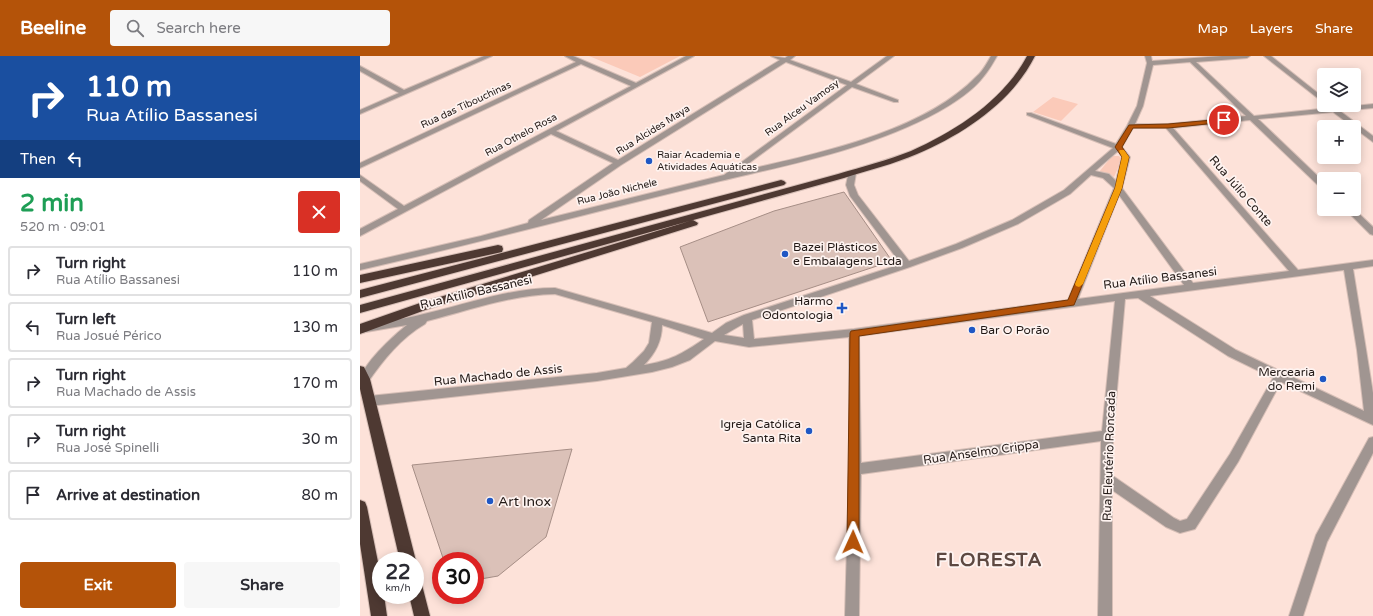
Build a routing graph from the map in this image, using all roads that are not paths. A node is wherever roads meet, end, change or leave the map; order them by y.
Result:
1 (489, 56) edge
2 (568, 56) edge
3 (691, 56) edge
4 (774, 56) edge
5 (891, 56) edge
6 (994, 56) edge
7 (1022, 56) edge
8 (1031, 56) edge
9 (1247, 56) edge
10 (1267, 56) edge
11 (788, 58) edge
12 (1149, 60) edge
13 (1192, 61) junction
14 (580, 62) junction
15 (360, 68) edge
16 (852, 84) junction
17 (635, 85) junction
18 (404, 93) junction
19 (1317, 95) edge
20 (896, 101) dead end
21 (1373, 106) edge
22 (1361, 107) edge
23 (360, 112) edge
24 (1317, 112) edge
25 (1338, 112) edge
26 (1029, 114) dead end
27 (1252, 118) junction
28 (1131, 126) junction
29 (1168, 126) junction
30 (551, 131) junction
31 (1373, 140) edge
32 (1118, 147) junction
33 (618, 163) junction
34 (360, 166) edge
35 (1090, 172) junction
36 (852, 173) junction
37 (360, 177) edge
38 (725, 177) junction
39 (1317, 179) edge
40 (1118, 188) junction
41 (760, 192) junction
42 (403, 209) junction
43 (1356, 216) edge
44 (527, 226) junction
45 (1373, 232) edge
46 (360, 233) edge
47 (1373, 263) edge
48 (907, 265) junction
49 (1348, 266) junction
50 (360, 267) edge
51 (1296, 273) junction
52 (360, 279) edge
53 (1191, 287) junction
54 (360, 294) edge
55 (1140, 294) junction
56 (1120, 297) junction
57 (1071, 303) junction
58 (360, 309) edge
59 (431, 316) junction
60 (747, 318) junction
61 (657, 320) junction
62 (360, 329) edge
63 (854, 333) junction
64 (712, 337) junction
65 (749, 342) junction
66 (630, 372) junction
67 (362, 375) edge
68 (1279, 376) junction
69 (369, 401) junction
70 (1372, 419) edge
71 (1107, 435) junction
72 (1373, 442) edge
73 (854, 469) junction
74 (1106, 478) junction
75 (360, 506) edge
76 (364, 545) edge
77 (406, 552) edge
78 (419, 604) edge
79 (379, 616) edge
80 (422, 616) edge
81 (852, 616) edge
82 (1105, 616) edge
83 (1296, 616) edge

1 - 18 street
2 - 14 street
3 - 17 street, Rua Othelo Rosa
4 - 11 street
5 - 16 street, Rua Alceu Vamosy
6 - 38 street, Rua João Nichele
7 - 41 highway
8 - 36 highway
9 - 13 street
10 - 19 street
11 - 16 street
11 - 33 street, Rua Alcides Maya
12 - 13 street
12 - 28 street, Rua Machado de Assis
13 - 27 street
14 - 17 street
14 - 34 street, Rua das Tibouchinas
15 - 18 street
16 - 20 street
16 - 38 street, Rua Alceu Vamosy
17 - 30 street, Rua Othelo Rosa
18 - 23 street
21 - 22 street
24 - 27 street
25 - 31 street
26 - 32 street
27 - 29 street
27 - 39 street
28 - 29 street
28 - 32 street, Rua Machado de Assis
29 - 51 street, Rua Júlio Conte
30 - 33 street
30 - 42 street, Rua Othelo Rosa
32 - 35 street, Rua Machado de Assis
32 - 40 street
33 - 44 street, Rua Alcides Maya
35 - 40 street
35 - 48 street, Rua Machado de Assis
36 - 41 highway
36 - 48 street
37 - 42 street
38 - 44 street, Rua João Nichele
40 - 53 street
40 - 57 street
41 - 52 highway
41 - 54 highway
41 - 58 highway
41 - 62 highway
42 - 46 street, Rua Othelo Rosa
43 - 45 street
44 - 50 street, Rua João Nichele
47 - 49 street, Rua Atílio Bassanesi
48 - 60 street, Rua Machado de Assis
49 - 51 street, Rua Atílio Bassanesi
49 - 70 street
51 - 53 street, Rua Atílio Bassanesi
53 - 55 street, Rua Atílio Bassanesi
55 - 56 street, Rua Atílio Bassanesi
55 - 68 street
56 - 57 street, Rua Atílio Bassanesi
56 - 71 street, Rua Eleutério Roncada
57 - 63 street, Rua Atílio Bassanesi
59 - 61 street, Rua Atílio Bassanesi
59 - 62 street, Rua Atílio Bassanesi
59 - 67 street
60 - 64 street, Rua Machado de Assis
60 - 65 street
61 - 64 street, Rua Atílio Bassanesi
61 - 66 street
63 - 65 street, Rua Atílio Bassanesi
63 - 73 street
64 - 65 street, Rua Atílio Bassanesi
64 - 66 street, Rua Machado de Assis
66 - 69 street, Rua Machado de Assis
67 - 69 highway
68 - 70 street
68 - 74 street
69 - 77 highway
71 - 73 street, Rua Anselmo Crippa
71 - 74 street, Rua Eleutério Roncada
72 - 83 street
73 - 81 street
74 - 82 street, Rua Eleutério Roncada
75 - 76 highway
76 - 79 highway
78 - 80 highway

